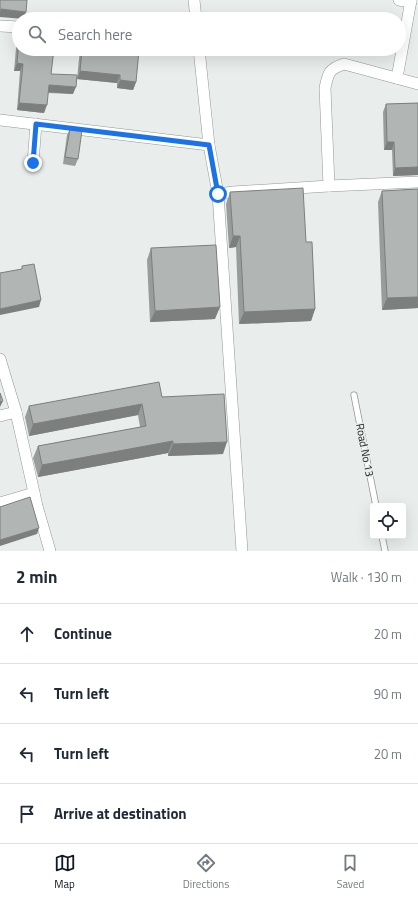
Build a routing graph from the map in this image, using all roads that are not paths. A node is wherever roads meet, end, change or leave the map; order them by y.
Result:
1 (194, 0) edge
2 (399, 0) edge
3 (411, 1) edge
4 (195, 12) edge
5 (0, 26) edge
6 (12, 27) edge
7 (406, 28) edge
8 (200, 56) edge
9 (401, 56) edge
10 (397, 78) junction
11 (418, 84) edge
12 (0, 120) edge
13 (36, 124) junction
14 (209, 145) junction
15 (33, 163) dead end
16 (418, 182) edge
17 (329, 186) junction
18 (218, 194) junction
19 (0, 359) edge
20 (354, 395) dead end
21 (16, 412) junction
22 (0, 416) edge
23 (34, 493) junction
24 (0, 503) edge
25 (375, 503) edge
26 (383, 539) edge
27 (50, 551) edge
28 (241, 551) edge
29 (385, 551) edge

1 - 4 street
2 - 3 street
3 - 7 street
5 - 6 street
8 - 14 street
9 - 10 street
10 - 11 street
10 - 17 street
12 - 13 street
13 - 14 street
13 - 15 street
14 - 18 street
16 - 17 street
17 - 18 street
18 - 28 street
19 - 21 street
20 - 25 lane, Road No 13
21 - 22 street
21 - 23 street
23 - 24 street
23 - 27 street
26 - 29 lane

